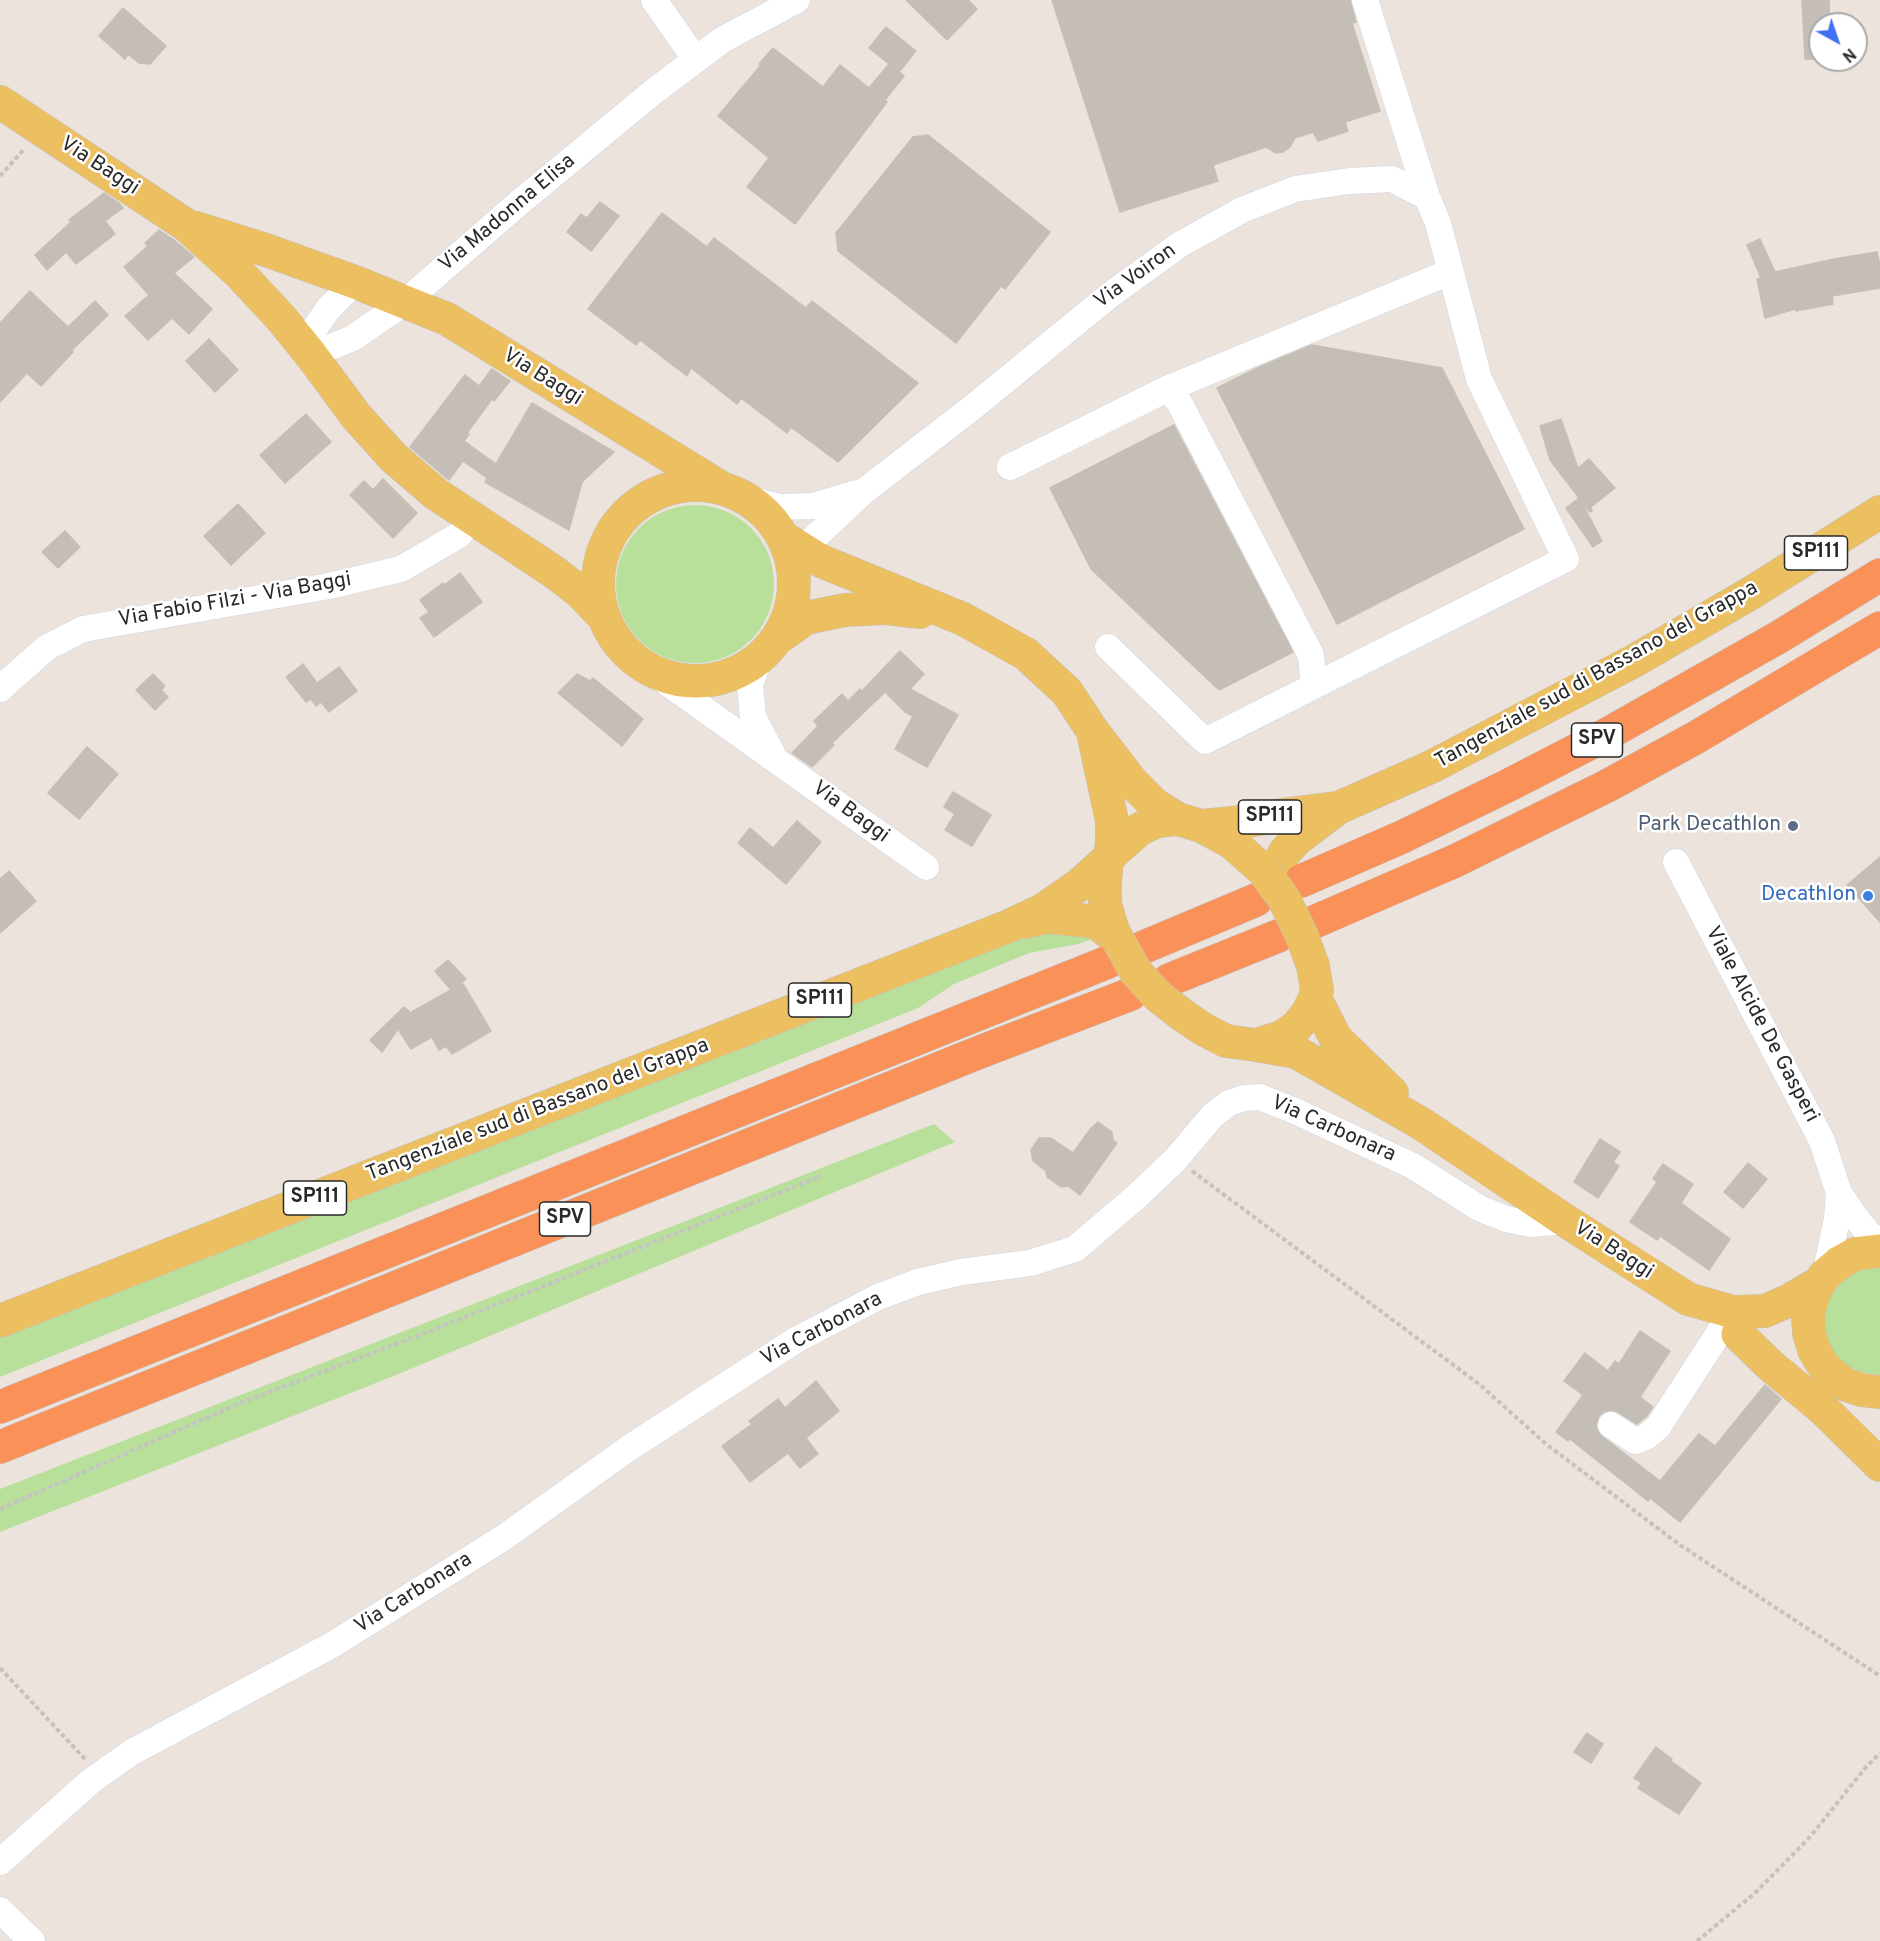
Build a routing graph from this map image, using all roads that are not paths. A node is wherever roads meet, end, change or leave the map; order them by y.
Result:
1 (654, 0) edge
2 (797, 0) edge
3 (1365, 0) edge
4 (696, 60) junction
5 (0, 102) edge
6 (1427, 197) junction
7 (186, 225) junction
8 (1450, 273) junction
9 (355, 282) junction
10 (405, 302) junction
11 (311, 355) junction
12 (1169, 388) junction
13 (1010, 467) dead end
14 (863, 492) junction
15 (733, 493) junction
16 (1880, 512) edge
17 (473, 518) junction
18 (834, 519) junction
19 (794, 553) junction
20 (848, 572) junction
21 (1880, 575) edge
22 (603, 616) junction
23 (963, 619) junction
24 (1880, 628) edge
25 (1108, 647) dead end
26 (769, 649) junction
27 (649, 670) junction
28 (1314, 686) junction
29 (0, 689) edge
30 (1092, 730) junction
31 (775, 759) junction
32 (1338, 808) junction
33 (1190, 822) junction
34 (1108, 859) junction
35 (1676, 862) dead end
36 (926, 867) dead end
37 (1276, 883) junction
38 (1314, 922) dead end
39 (1009, 926) junction
40 (1278, 936) dead end
41 (1119, 942) junction
42 (1169, 980) dead end
43 (1314, 982) junction
44 (1131, 994) dead end
45 (1256, 1045) junction
46 (1422, 1124) junction
47 (1839, 1193) junction
48 (1566, 1221) junction
49 (1880, 1242) edge
50 (1880, 1251) edge
51 (1822, 1279) junction
52 (1688, 1299) junction
53 (0, 1320) edge
54 (1731, 1330) junction
55 (1823, 1365) junction
56 (1874, 1395) edge
57 (0, 1407) edge
58 (1611, 1425) dead end
59 (0, 1447) edge
60 (1880, 1465) edge
61 (0, 1862) edge
62 (0, 1911) edge
63 (32, 1941) edge

1 - 4 street
2 - 4 street, Via Madonna Elisa
3 - 6 street
4 - 10 street, Via Madonna Elisa
5 - 7 main road, Via Baggi
6 - 8 street
6 - 14 street, Via Voiron
7 - 9 main road, Via Baggi
7 - 11 main road, Via Baggi
8 - 12 street
8 - 28 street
9 - 10 main road, Via Baggi
9 - 11 street
10 - 11 street, Via Madonna Elisa
10 - 15 main road, Via Baggi
11 - 17 main road, Via Baggi
12 - 13 street
12 - 28 street
14 - 15 street, Via Voiron
14 - 18 street, Via Voiron
15 - 19 main road, Via Baggi
15 - 22 main road, Via Baggi
16 - 32 main road, Tangenziale sud di Bassano del Grappa / SP111
17 - 22 main road, Via Baggi
17 - 29 street, Via Fabio Filzi - Via Baggi
18 - 19 street, Via Voiron
18 - 20 street
19 - 20 main road, Via Baggi
19 - 26 main road, Via Baggi
20 - 23 main road, Via Baggi
21 - 37 highway, SPV
22 - 27 main road, Via Baggi
23 - 26 main road, Via Baggi
23 - 30 main road, Via Baggi
24 - 38 highway, SPV
25 - 28 street
26 - 27 main road, Via Baggi
26 - 31 street, Via Baggi
27 - 31 street, Via Baggi
30 - 33 main road, Via Baggi
30 - 34 main road, Via Baggi
31 - 36 street, Via Baggi
32 - 33 main road, Tangenziale sud di Bassano del Grappa / SP111
32 - 37 main road, Tangenziale sud di Bassano del Grappa / SP111
33 - 34 main road, Tangenziale sud di Bassano del Grappa / SP111
33 - 37 main road, SP111
34 - 39 main road, Tangenziale sud di Bassano del Grappa / SP111
34 - 41 main road
35 - 47 street, Viale Alcide De Gasperi
37 - 41 highway, SPV
37 - 43 main road, SP111, bridge
39 - 41 main road, Tangenziale sud di Bassano del Grappa / SP111
39 - 53 main road, Tangenziale sud di Bassano del Grappa / SP111
40 - 42 highway
41 - 45 main road, bridge
41 - 57 highway, SPV
43 - 45 main road
43 - 46 main road, Via Baggi
44 - 59 highway, SPV
45 - 46 main road, Via Baggi
46 - 48 main road, Via Baggi
47 - 49 street, Viale Alcide De Gasperi
47 - 51 street, Viale Alcide De Gasperi
48 - 52 main road, Via Baggi
48 - 61 street, Via Carbonara
50 - 51 main road
51 - 52 main road, Via Baggi
51 - 55 main road, Viale Alcide De Gasperi
52 - 54 main road, Viale Alcide De Gasperi
54 - 55 main road, Viale Alcide De Gasperi
54 - 58 street
54 - 60 main road, Viale Alcide De Gasperi
55 - 56 main road, Viale Alcide De Gasperi
62 - 63 street

